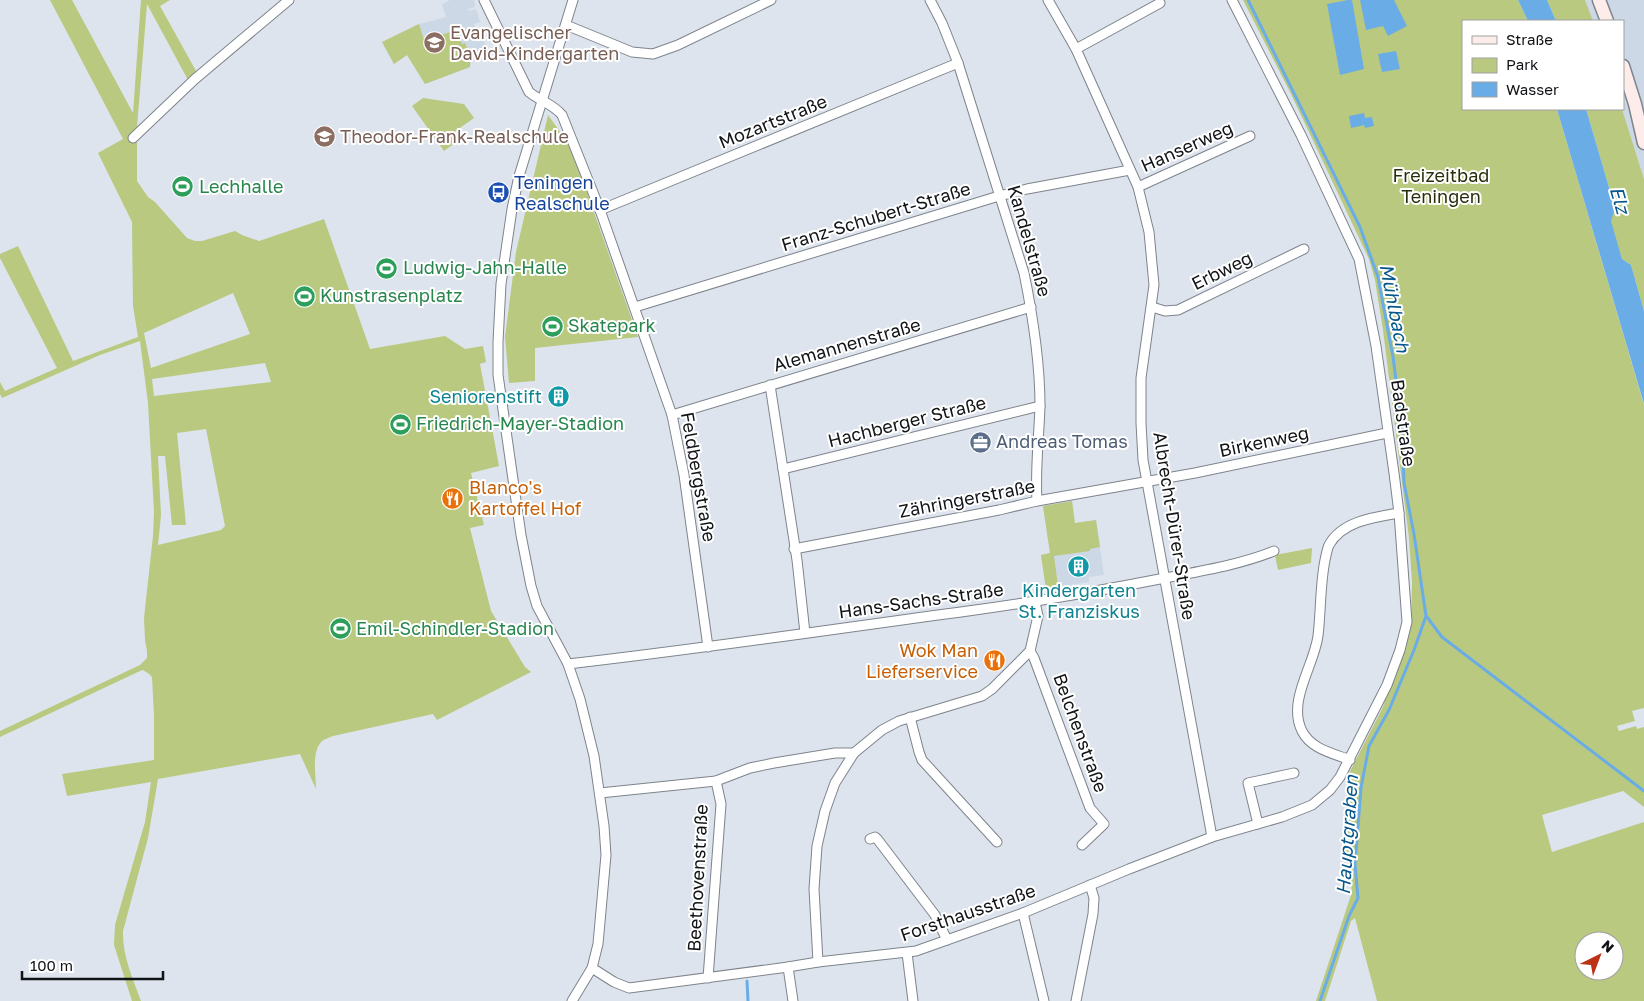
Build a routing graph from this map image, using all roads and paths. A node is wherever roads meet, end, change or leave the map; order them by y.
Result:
1 (289, 0) edge
2 (484, 0) edge
3 (573, 0) edge
4 (772, 0) edge
5 (930, 0) edge
6 (1048, 0) edge
7 (1232, 0) edge
8 (1599, 0) edge
9 (1160, 3) dead end
10 (1607, 20) edge
11 (566, 25) junction
12 (1076, 48) junction
13 (958, 64) junction
14 (1624, 69) edge
15 (543, 100) junction
16 (1250, 136) dead end
17 (133, 138) dead end
18 (1644, 143) edge
19 (1130, 170) junction
20 (1138, 187) junction
21 (999, 196) junction
22 (600, 210) junction
23 (1304, 249) dead end
24 (1031, 307) junction
25 (1152, 307) junction
26 (635, 308) junction
27 (770, 384) junction
28 (1040, 406) junction
29 (672, 415) junction
30 (1387, 433) junction
31 (783, 469) junction
32 (1147, 482) junction
33 (1037, 501) junction
34 (1399, 514) junction
35 (794, 549) junction
36 (1274, 551) dead end
37 (1164, 578) junction
38 (1035, 602) junction
39 (805, 633) junction
40 (708, 647) junction
41 (1030, 651) junction
42 (568, 664) junction
43 (910, 717) junction
44 (854, 753) junction
45 (1350, 760) junction
46 (1294, 773) dead end
47 (1340, 777) joint
48 (716, 781) junction
49 (600, 793) junction
50 (1258, 824) junction
51 (1212, 837) junction
52 (870, 839) dead end
53 (997, 842) dead end
54 (1082, 845) dead end
55 (1090, 885) junction
56 (1023, 912) junction
57 (947, 940) junction
58 (907, 953) junction
59 (818, 962) junction
60 (788, 967) junction
61 (592, 968) junction
62 (708, 978) junction
63 (572, 1001) edge
64 (793, 1001) edge
65 (913, 1001) edge
66 (1044, 1001) edge
67 (1076, 1001) edge

1 - 17 street
2 - 15 street, Feldbergstraße
3 - 11 street
4 - 11 street
5 - 13 street, Kandelstraße
6 - 12 street, Albrecht-Dürer-Straße
7 - 30 street, Badstraße
8 - 10 street
9 - 12 street
11 - 15 street
12 - 19 street, Albrecht-Dürer-Straße
13 - 21 street, Kandelstraße
13 - 22 street, Mozartstraße
14 - 18 street
15 - 22 street, Feldbergstraße
15 - 42 street
16 - 20 street, Hanserweg
19 - 20 street, Albrecht-Dürer-Straße
19 - 21 street, Franz-Schubert-Straße
20 - 25 street, Albrecht-Dürer-Straße
21 - 24 street, Kandelstraße
21 - 26 street, Franz-Schubert-Straße
22 - 26 street, Feldbergstraße
23 - 25 street, Erbweg
24 - 27 street, Alemannenstraße
24 - 28 street, Kandelstraße
25 - 32 street, Albrecht-Dürer-Straße
26 - 29 street, Feldbergstraße
27 - 29 street, Alemannenstraße
27 - 31 street
28 - 31 street, Hachberger Straße
28 - 33 street, Kandelstraße
29 - 40 street, Feldbergstraße
30 - 32 street, Birkenweg
30 - 34 street, Badstraße
31 - 35 street
32 - 33 street, Zähringerstraße
32 - 37 street, Albrecht-Dürer-Straße
33 - 35 street, Zähringerstraße
34 - 45 street, Badstraße
34 - 45 street
35 - 39 street
36 - 37 street, Hans-Sachs-Straße
37 - 38 street, Hans-Sachs-Straße
37 - 51 street, Albrecht-Dürer-Straße
38 - 39 street, Hans-Sachs-Straße
38 - 41 street
39 - 40 street, Hans-Sachs-Straße
40 - 42 street, Hans-Sachs-Straße
41 - 43 street
41 - 54 street, Belchenstraße
42 - 49 street
43 - 44 street
43 - 53 street
44 - 48 street
44 - 59 street
45 - 47 street, Badstraße
46 - 50 street
47 - 50 street, Forsthausstraße
48 - 49 street
48 - 62 street, Beethovenstraße
49 - 61 street
50 - 51 street, Forsthausstraße
51 - 55 street, Forsthausstraße
52 - 57 street
55 - 56 street, Forsthausstraße
55 - 67 street
56 - 57 street, Forsthausstraße
56 - 66 street
57 - 58 street, Forsthausstraße
58 - 59 street, Forsthausstraße
58 - 65 street
59 - 60 street, Forsthausstraße
60 - 62 street, Forsthausstraße
60 - 64 street
61 - 62 street, Forsthausstraße
61 - 63 street

